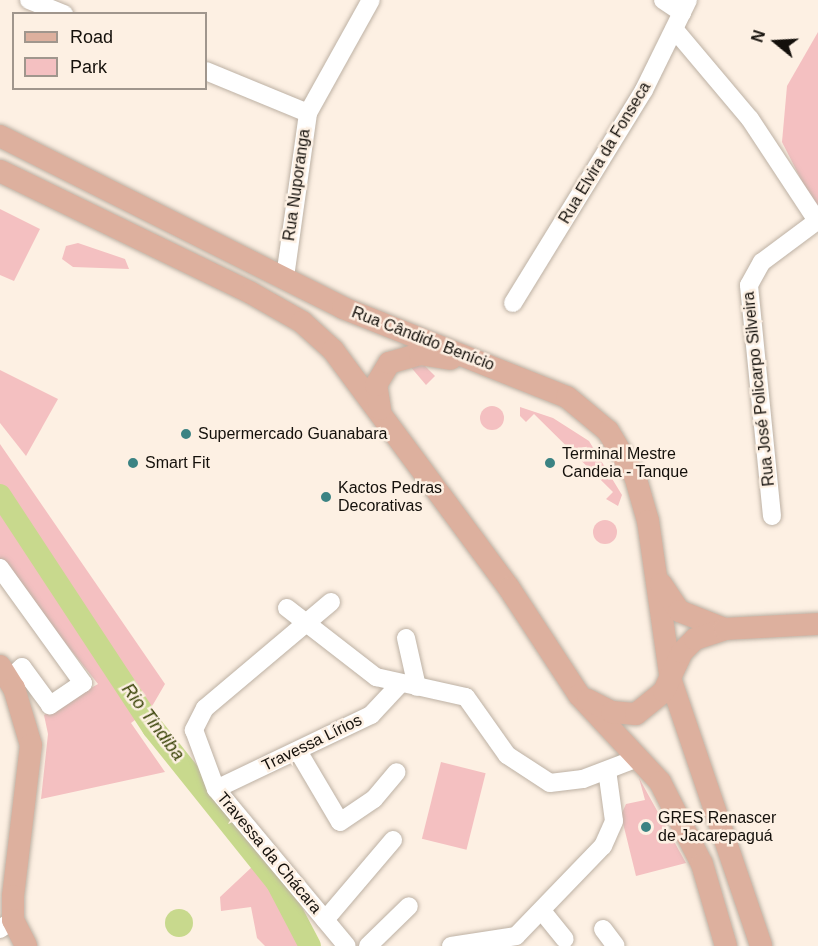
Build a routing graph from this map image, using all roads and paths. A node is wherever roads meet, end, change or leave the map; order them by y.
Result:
1 (29, 0) edge
2 (371, 0) edge
3 (663, 0) edge
4 (685, 7) edge
5 (59, 12) edge
6 (675, 30) junction
7 (207, 71) edge
8 (308, 113) junction
9 (0, 136) edge
10 (0, 171) edge
11 (817, 222) edge
12 (285, 277) junction
13 (513, 303) dead end
14 (499, 369) junction
15 (380, 409) junction
16 (772, 516) dead end
17 (0, 568) edge
18 (657, 571) junction
19 (331, 602) dead end
20 (287, 609) dead end
21 (818, 624) edge
22 (305, 625) junction
23 (725, 629) junction
24 (405, 638) dead end
25 (4, 672) edge
26 (670, 681) junction
27 (408, 686) junction
28 (579, 694) junction
29 (297, 752) junction
30 (638, 758) junction
31 (607, 770) junction
32 (397, 772) dead end
33 (216, 789) junction
34 (393, 840) dead end
35 (409, 906) dead end
36 (542, 911) junction
37 (325, 920) junction
38 (7, 924) edge
39 (603, 929) dead end
40 (565, 939) dead end
41 (503, 944) edge
42 (26, 946) edge
43 (347, 946) edge
44 (368, 946) edge
45 (450, 946) edge
46 (616, 946) edge
47 (726, 946) edge
48 (761, 946) edge

1 - 5 street
2 - 8 street, Rua Nuporanga
3 - 4 street
4 - 6 street, Rua Elvira da Fonseca
6 - 11 street
6 - 13 street, Rua Elvira da Fonseca
7 - 8 street
8 - 12 street, Rua Nuporanga
9 - 12 main road, Rua Cândido Benício
10 - 15 main road
11 - 16 street, Rua José Policarpo Silveira
12 - 14 main road, Rua Cândido Benício
14 - 15 main road
14 - 18 main road, Rua Cândido Benício
15 - 28 main road
17 - 25 street
18 - 23 main road
18 - 26 main road, Rua Cândido Benício
19 - 22 street, Travessa da Chácara
20 - 22 street
21 - 23 main road
22 - 27 street
22 - 33 street, Travessa da Chácara
23 - 26 main road
24 - 27 street
25 - 38 main road
26 - 28 main road
26 - 48 main road, Rua Cândido Benício
27 - 29 street, Travessa Lírios
27 - 31 street
28 - 30 main road
29 - 32 street
29 - 33 street, Travessa Lírios
30 - 31 street
30 - 47 main road
31 - 36 street
33 - 37 street, Travessa da Chácara
34 - 37 street
35 - 44 street
36 - 40 street
36 - 41 street
37 - 43 street, Travessa da Chácara
38 - 42 main road
39 - 46 street
41 - 45 street

